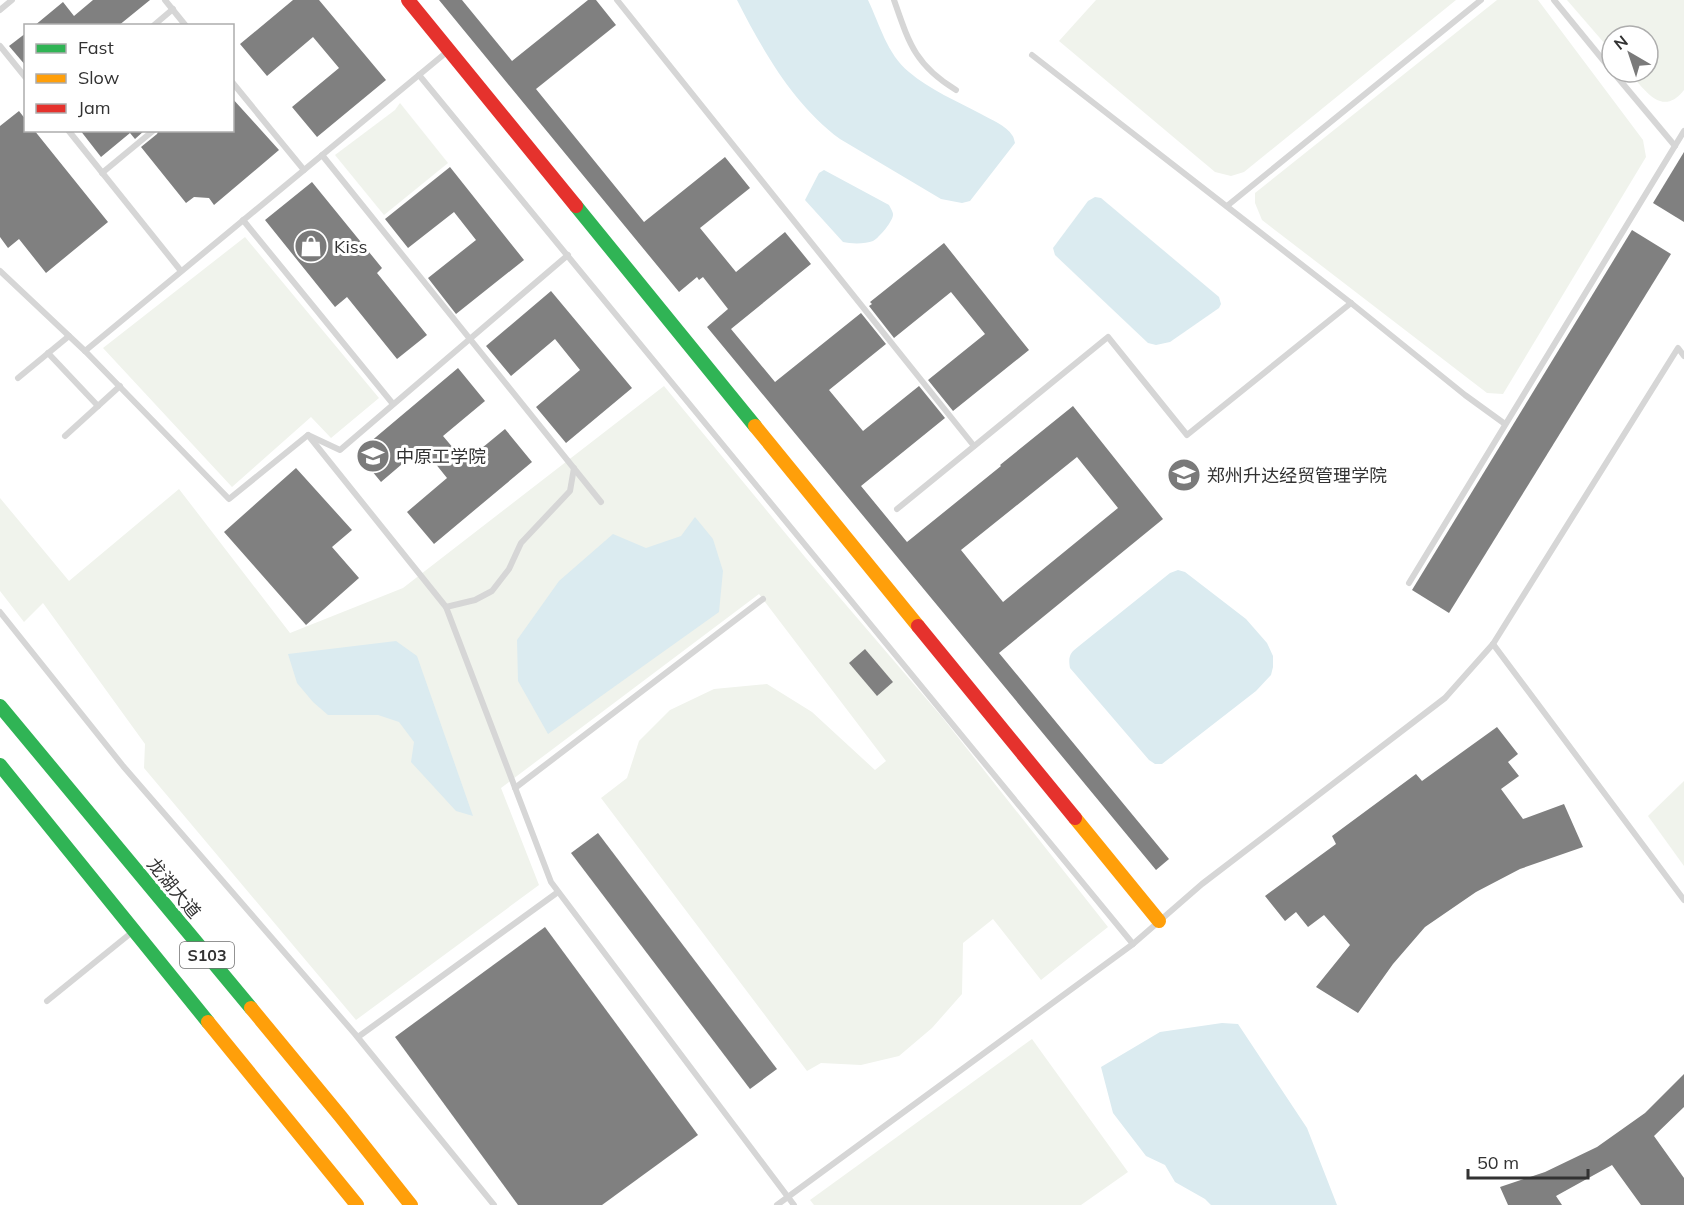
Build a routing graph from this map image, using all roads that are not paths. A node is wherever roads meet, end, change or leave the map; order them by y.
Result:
1 (12, 0) edge
2 (165, 0) edge
3 (408, 0) edge
4 (617, 0) edge
5 (894, 0) edge
6 (1480, 0) edge
7 (1554, 0) edge
8 (173, 9) junction
9 (0, 10) edge
10 (155, 24) edge
11 (184, 24) edge
12 (0, 46) edge
13 (449, 51) junction
14 (1032, 55) dead end
15 (1600, 56) edge
16 (419, 75) junction
17 (24, 76) edge
18 (234, 84) edge
19 (1623, 84) edge
20 (956, 90) dead end
21 (1684, 131) edge
22 (70, 132) edge
23 (152, 132) edge
24 (1675, 146) junction
25 (322, 155) junction
26 (304, 170) junction
27 (102, 173) junction
28 (1227, 206) junction
29 (243, 220) junction
30 (567, 255) junction
31 (0, 271) edge
32 (181, 271) junction
33 (1351, 303) junction
34 (69, 336) junction
35 (470, 338) junction
36 (85, 351) junction
37 (48, 353) junction
38 (1684, 356) edge
39 (18, 378) dead end
40 (120, 386) junction
41 (393, 404) junction
42 (98, 406) junction
43 (1505, 424) junction
44 (308, 435) junction
45 (65, 436) dead end
46 (974, 446) junction
47 (574, 468) junction
48 (601, 502) dead end
49 (897, 509) dead end
50 (1409, 582) dead end
51 (763, 599) dead end
52 (446, 606) junction
53 (0, 612) edge
54 (1492, 644) junction
55 (0, 706) edge
56 (0, 765) edge
57 (515, 788) junction
58 (558, 892) junction
59 (1684, 900) edge
60 (1159, 921) junction
61 (134, 930) junction
62 (1133, 944) junction
63 (47, 1001) dead end
64 (358, 1037) junction
65 (788, 1197) junction
66 (350, 1200) edge
67 (411, 1205) edge
68 (494, 1205) edge
69 (777, 1205) edge
70 (794, 1205) edge

1 - 9 lane
2 - 8 lane
3 - 13 main road
4 - 46 lane
5 - 20 lane
6 - 28 lane
7 - 15 lane
8 - 10 lane
8 - 11 lane
12 - 17 lane
13 - 16 lane
13 - 60 main road
14 - 28 lane
16 - 25 lane
16 - 30 lane
18 - 26 lane
19 - 24 lane
21 - 24 lane
22 - 27 lane
23 - 27 lane
24 - 43 lane
25 - 26 lane
25 - 35 lane
26 - 29 lane
27 - 32 lane
28 - 33 lane
29 - 32 lane
29 - 41 lane
30 - 35 lane
30 - 62 lane
31 - 34 lane
32 - 36 lane
33 - 43 lane
33 - 46 lane
34 - 36 lane
34 - 37 lane
35 - 41 lane
35 - 47 lane
36 - 40 lane
37 - 39 lane
37 - 42 lane
38 - 54 lane
40 - 42 lane
40 - 44 lane
41 - 44 lane
42 - 45 lane
43 - 50 lane
44 - 52 lane
46 - 49 lane
47 - 48 lane
47 - 52 lane
51 - 57 lane
52 - 57 lane
53 - 64 lane
54 - 59 lane
54 - 60 lane
55 - 67 main road, 龙湖大道 / S103
56 - 61 main road, S103
57 - 58 lane
58 - 64 lane
58 - 65 lane
60 - 62 lane
61 - 63 lane
61 - 66 main road, S103
62 - 65 lane
64 - 68 lane
65 - 69 lane
65 - 70 lane

